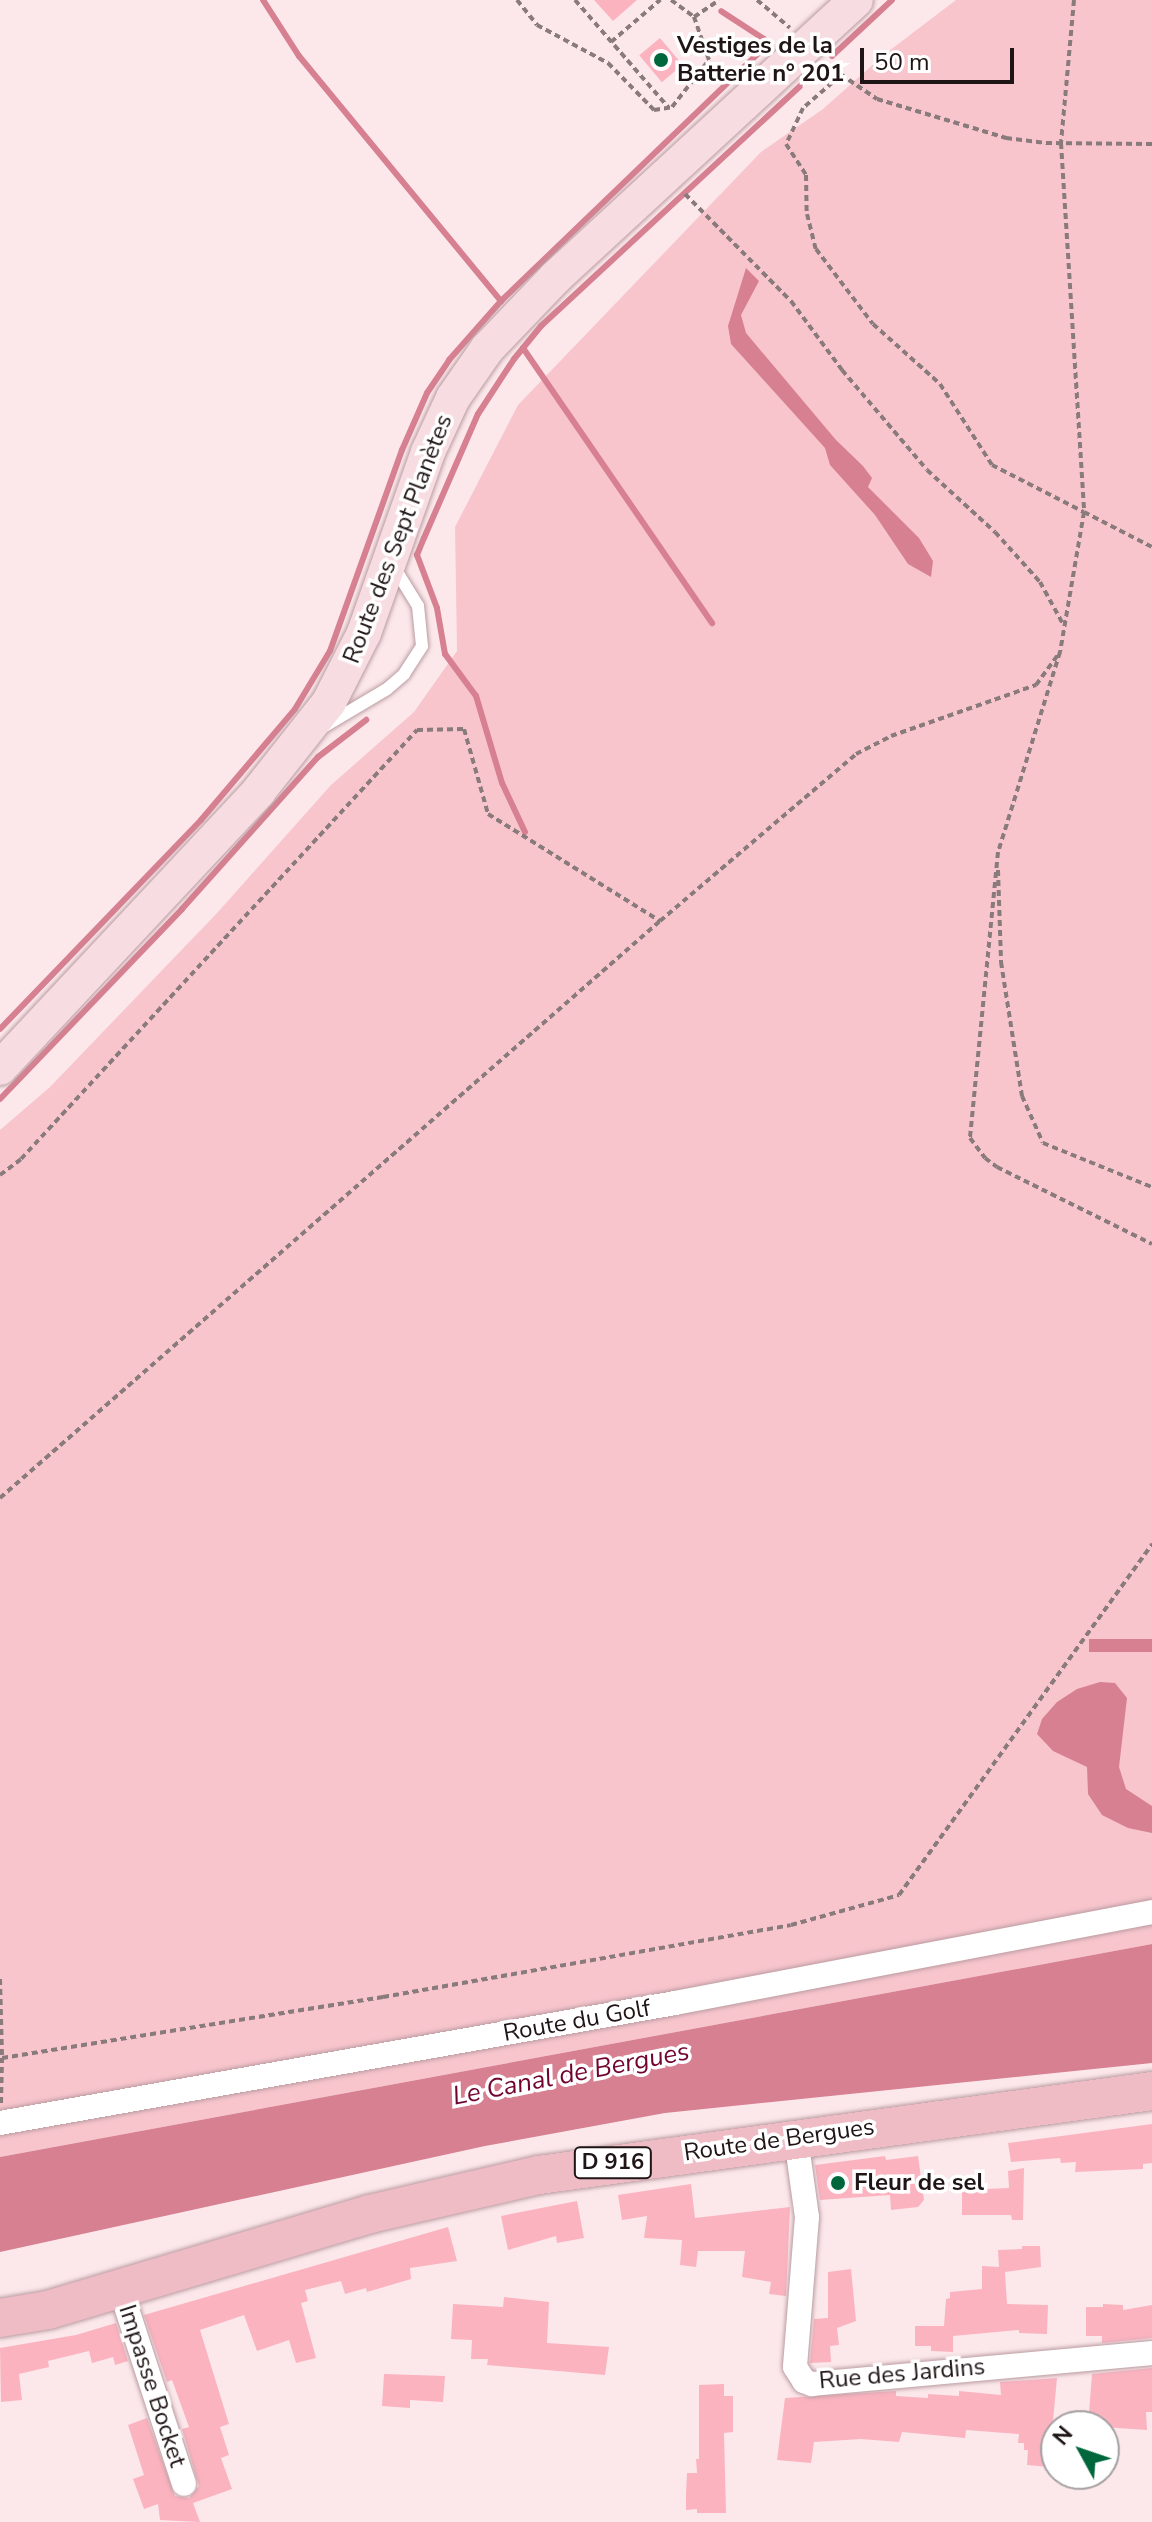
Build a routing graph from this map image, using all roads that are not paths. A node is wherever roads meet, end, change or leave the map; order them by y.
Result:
1 (856, 0) edge
2 (390, 560) junction
3 (306, 735) junction
4 (0, 1068) edge
5 (1152, 1912) edge
6 (1152, 2091) edge
7 (0, 2123) edge
8 (796, 2138) junction
9 (103, 2293) junction
10 (0, 2306) edge
11 (0, 2318) edge
12 (1152, 2353) edge
13 (184, 2484) dead end

1 - 2 main road, Route des Sept Planètes
2 - 3 main road, Route des Sept Planètes
2 - 3 lane
3 - 4 main road, Route des Sept Planètes
5 - 7 street, Route du Golf
6 - 8 main road, Route de Bergues / D 916
8 - 9 main road, Route de Bergues / D 916
8 - 12 street, Rue des Jardins
9 - 10 main road, Route de Bergues / D 916
9 - 11 main road, Route de Bergues / D 916
9 - 13 street, Impasse Bocket

